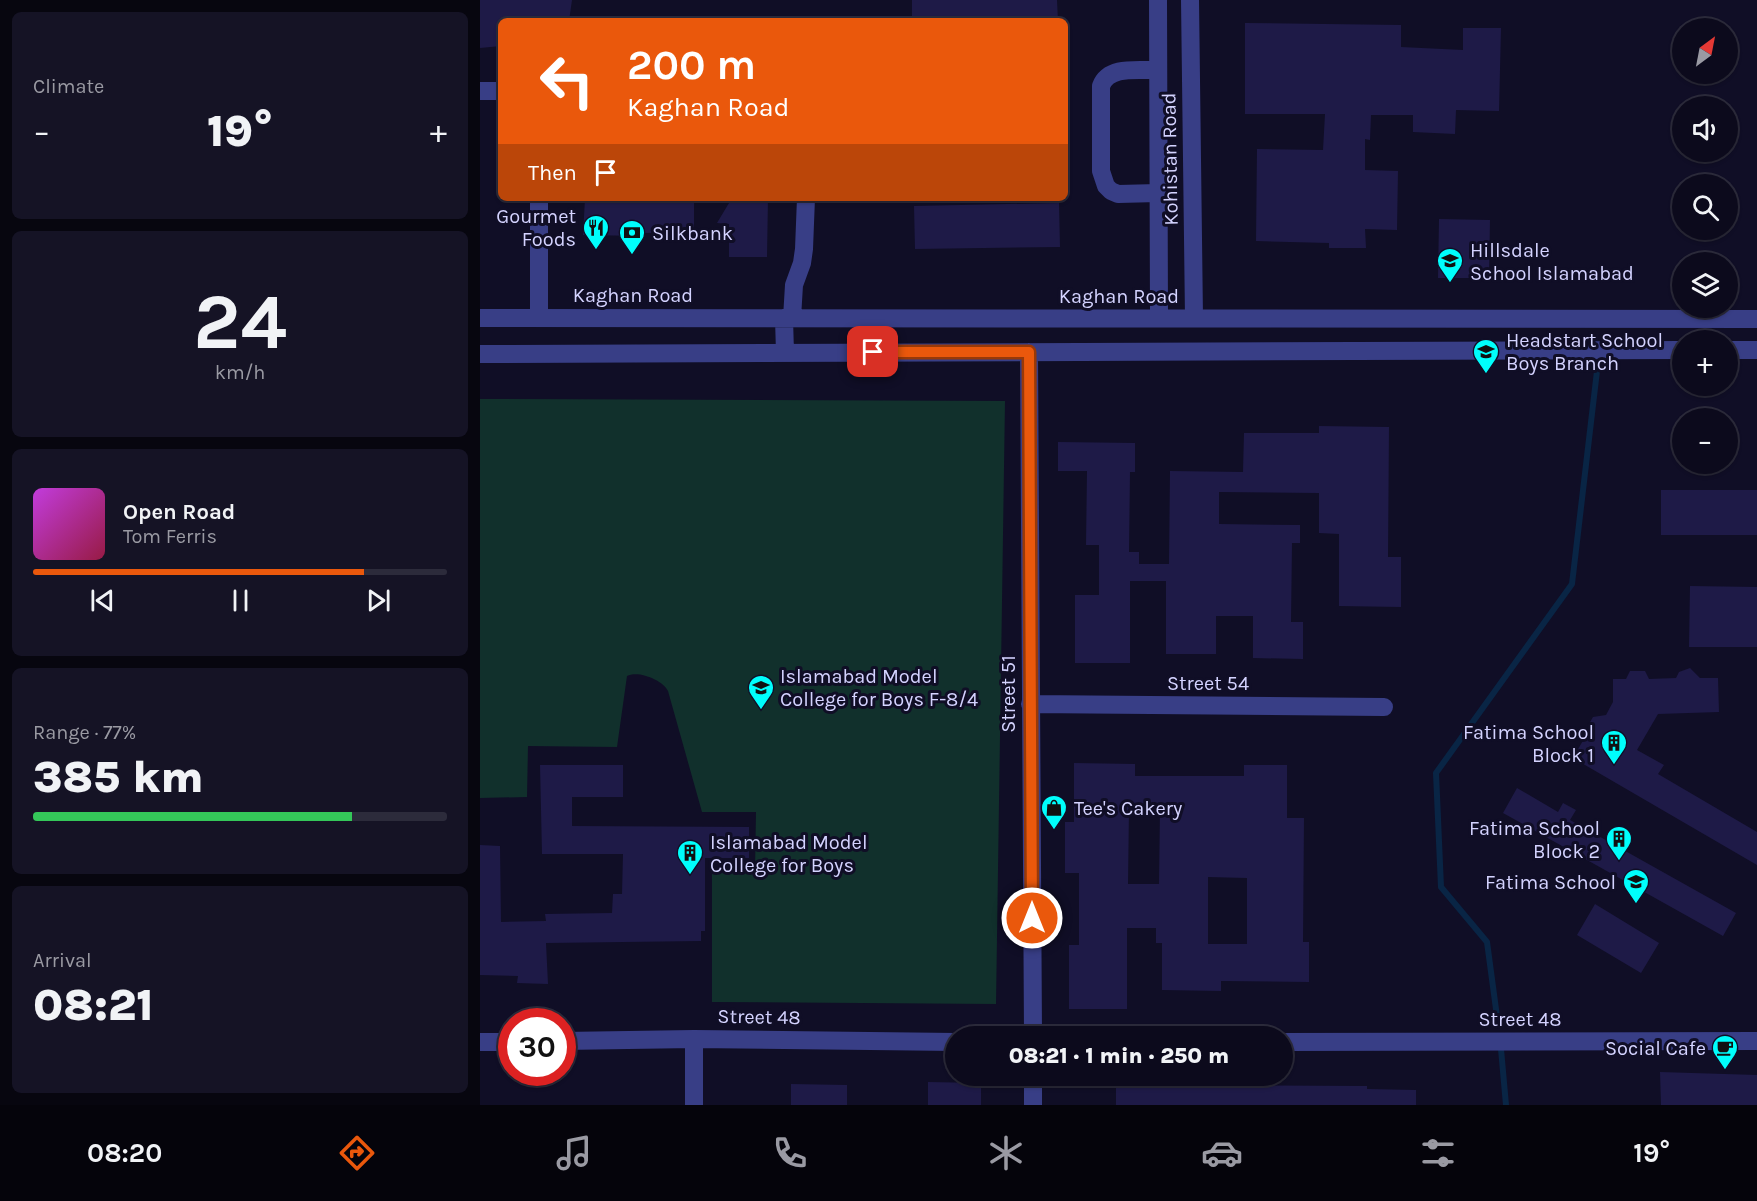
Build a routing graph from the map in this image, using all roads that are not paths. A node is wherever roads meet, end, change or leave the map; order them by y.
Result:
1 (1158, 0) edge
2 (1190, 0) edge
3 (1158, 70) junction
4 (480, 91) edge
5 (498, 91) edge
6 (1158, 194) junction
7 (539, 201) edge
8 (806, 201) edge
9 (480, 318) edge
10 (539, 318) junction
11 (788, 318) junction
12 (1159, 318) junction
13 (1194, 318) junction
14 (1757, 319) edge
15 (1672, 350) edge
16 (1738, 350) edge
17 (1757, 350) edge
18 (1029, 352) junction
19 (784, 353) junction
20 (480, 354) edge
21 (1030, 704) junction
22 (1384, 707) dead end
23 (1033, 1026) edge
24 (694, 1039) junction
25 (576, 1041) edge
26 (1757, 1041) edge
27 (480, 1042) edge
28 (498, 1042) edge
29 (945, 1042) edge
30 (1293, 1042) edge
31 (1033, 1086) edge
32 (694, 1105) edge
33 (1033, 1105) edge

1 - 3 street, Kohistan Road
2 - 13 street, Kohistan Road
3 - 6 street, Kohistan Road
3 - 6 street
4 - 5 street
6 - 12 street, Kohistan Road
7 - 10 street
8 - 11 street
9 - 10 street, Kaghan Road
10 - 11 street, Kaghan Road
11 - 12 street, Kaghan Road
11 - 19 street
12 - 13 street, Kaghan Road
13 - 14 street, Kaghan Road
15 - 18 street
16 - 17 street
18 - 19 street
18 - 21 street, Street 51
19 - 20 street
21 - 22 street, Street 54
21 - 23 street, Street 51
24 - 25 street, Street 48
24 - 29 street, Street 48
24 - 32 street
26 - 30 street, Street 48
27 - 28 street
31 - 33 street

